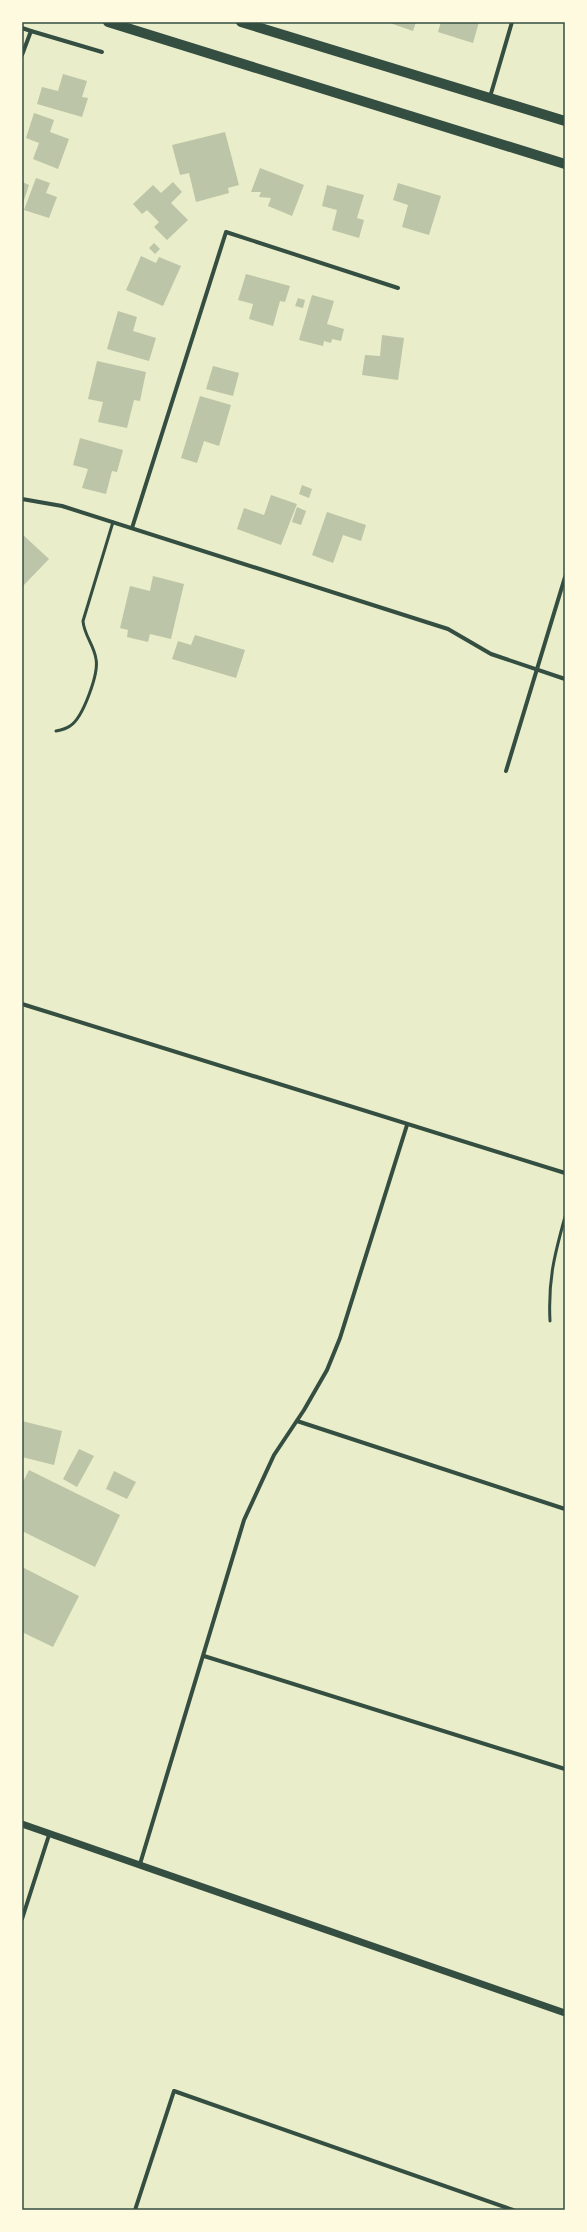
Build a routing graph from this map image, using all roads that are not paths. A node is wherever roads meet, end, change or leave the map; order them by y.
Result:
1 (108, 22) edge
2 (241, 22) edge
3 (512, 22) edge
4 (22, 28) edge
5 (31, 31) junction
6 (102, 52) dead end
7 (22, 55) edge
8 (490, 97) junction
9 (565, 121) edge
10 (565, 164) edge
11 (398, 288) dead end
12 (22, 499) edge
13 (113, 522) junction
14 (132, 528) junction
15 (565, 577) edge
16 (537, 670) junction
17 (565, 679) edge
18 (56, 731) dead end
19 (506, 771) dead end
20 (22, 1004) edge
21 (407, 1125) junction
22 (565, 1173) edge
23 (565, 1217) edge
24 (550, 1321) dead end
25 (296, 1421) junction
26 (565, 1510) edge
27 (204, 1656) junction
28 (565, 1769) edge
29 (22, 1824) edge
30 (49, 1835) junction
31 (140, 1864) junction
32 (22, 1919) edge
33 (565, 2013) edge
34 (135, 2210) edge
35 (513, 2210) edge

1 - 10 main road
2 - 8 main road
3 - 8 street
4 - 5 street
5 - 6 street
5 - 7 street
8 - 9 main road
11 - 14 street
12 - 13 street
13 - 14 street
13 - 18 lane
14 - 16 street
15 - 16 street
16 - 17 street
16 - 19 street
20 - 21 street
21 - 22 street
21 - 25 street
23 - 24 lane
25 - 26 street
25 - 27 street
27 - 28 street
27 - 31 street
29 - 30 street
30 - 31 street
30 - 32 street
31 - 33 street
34 - 35 street

